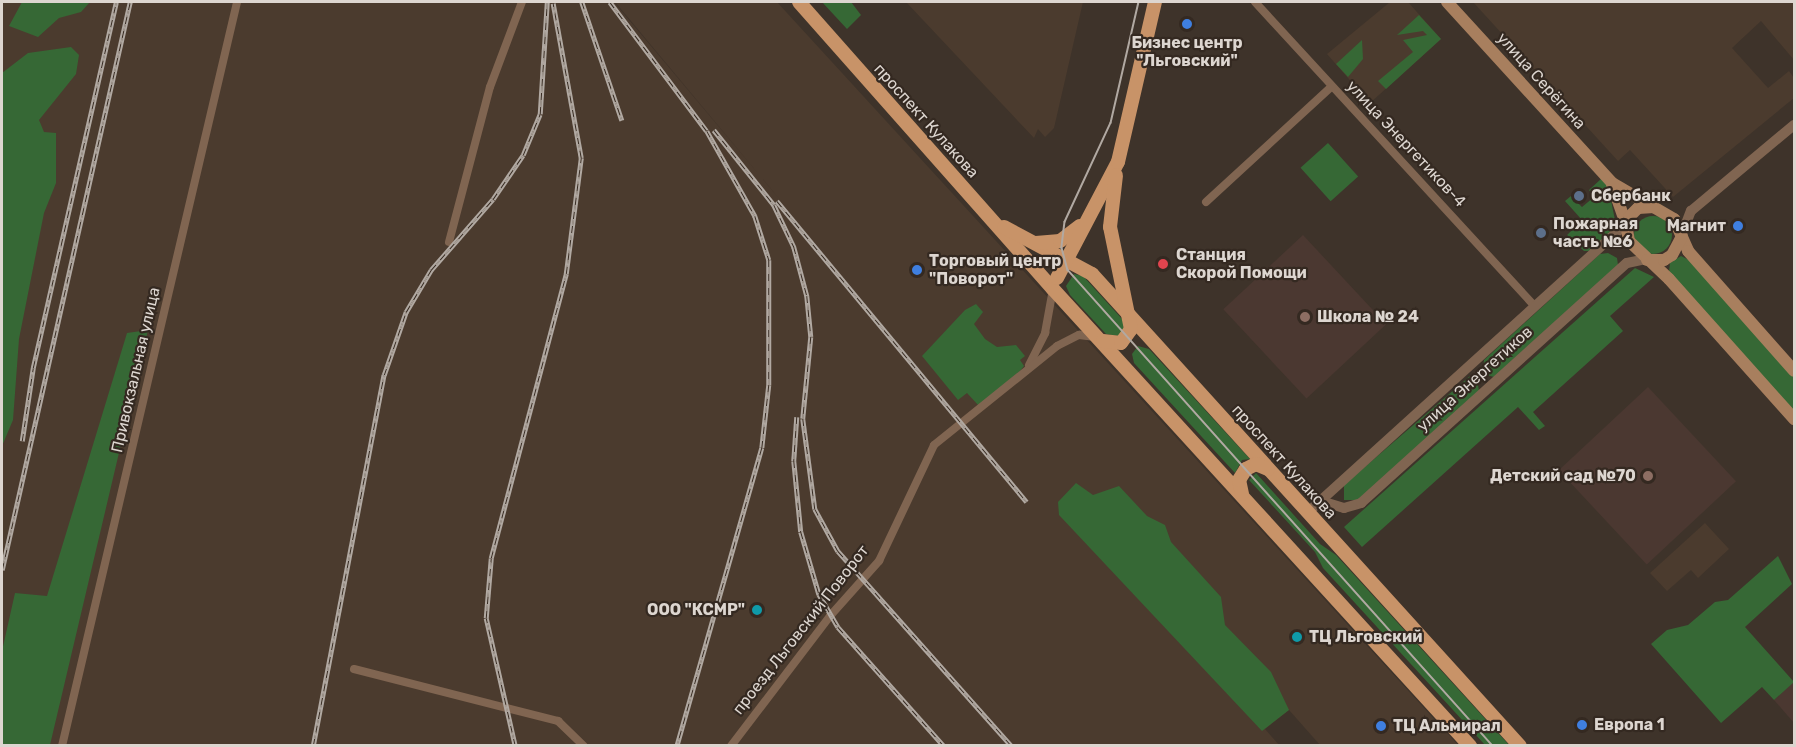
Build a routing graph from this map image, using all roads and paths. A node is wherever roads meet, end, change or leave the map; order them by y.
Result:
1 (237, 2) edge
2 (522, 2) edge
3 (799, 2) edge
4 (1155, 2) edge
5 (1255, 2) edge
6 (1447, 2) edge
7 (1332, 86) junction
8 (1794, 125) edge
9 (1118, 162) junction
10 (1612, 183) junction
11 (1206, 202) dead end
12 (1098, 203) junction
13 (1658, 208) junction
14 (1691, 211) junction
15 (990, 217) junction
16 (1626, 224) junction
17 (1682, 234) junction
18 (1028, 241) junction
19 (449, 243) dead end
20 (1065, 259) junction
21 (1646, 260) junction
22 (1092, 274) junction
23 (1055, 284) junction
24 (1535, 306) junction
25 (1130, 316) junction
26 (1103, 341) junction
27 (1794, 371) edge
28 (1023, 374) junction
29 (1794, 419) edge
30 (1269, 470) junction
31 (1242, 494) junction
32 (1321, 501) junction
33 (1307, 513) junction
34 (354, 669) dead end
35 (62, 746) edge
36 (584, 746) edge
37 (731, 746) edge
38 (1470, 746) edge
39 (1520, 746) edge

1 - 35 street, Привокзальная улица
2 - 19 street
3 - 15 main road, проспект Кулакова
4 - 9 main road
5 - 7 street, улица Энергетиков-4
6 - 10 main road, улица Серёгина
7 - 11 street
7 - 24 street, улица Энергетиков-4
8 - 14 street
9 - 12 main road
9 - 25 main road, проспект Кулакова
10 - 13 main road
10 - 16 main road
12 - 18 main road
12 - 20 main road
13 - 14 street
13 - 16 main road
13 - 17 main road
14 - 17 street
15 - 18 main road
15 - 23 main road, проспект Кулакова
16 - 21 main road
16 - 24 street, улица Энергетиков
17 - 21 main road
17 - 27 main road
18 - 20 main road
20 - 22 main road
20 - 23 main road
21 - 29 main road
21 - 32 street, улица Энергетиков
22 - 23 main road
22 - 25 main road
23 - 26 main road, проспект Кулакова
23 - 28 street
24 - 32 street, улица Энергетиков
25 - 26 main road
25 - 30 main road, проспект Кулакова
26 - 28 street, проезд Льговский Поворот
26 - 31 main road
28 - 37 street, проезд Льговский Поворот
30 - 31 main road
30 - 33 main road, проспект Кулакова
31 - 38 main road
32 - 33 street, улица Энергетиков
33 - 39 main road, проспект Кулакова
34 - 36 street

